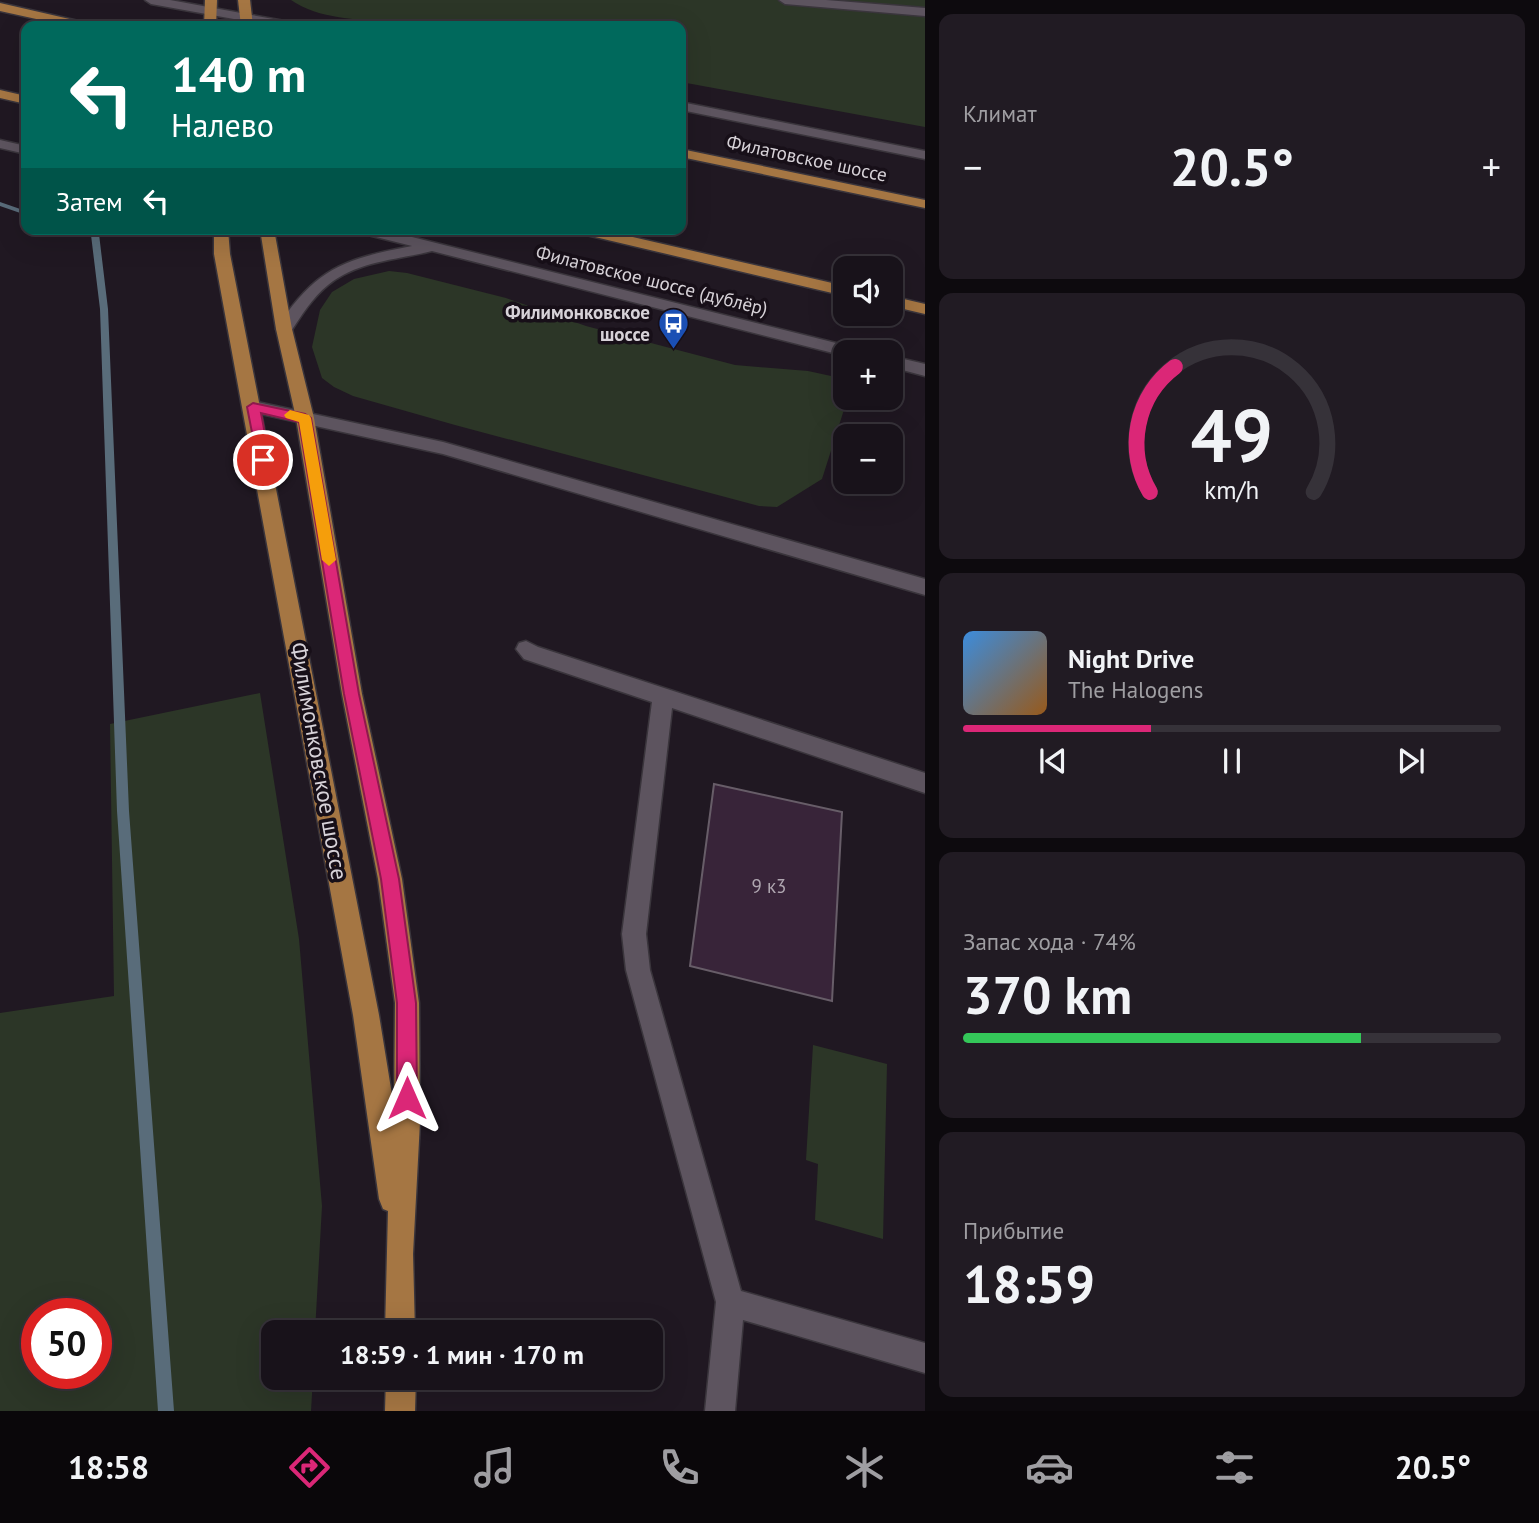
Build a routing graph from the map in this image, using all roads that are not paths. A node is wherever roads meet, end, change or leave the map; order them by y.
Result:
1 (151, 0) edge
2 (244, 0) edge
3 (785, 0) edge
4 (210, 6) edge
5 (0, 8) edge
6 (925, 12) edge
7 (60, 21) edge
8 (244, 21) edge
9 (246, 21) edge
10 (0, 94) edge
11 (21, 99) edge
12 (686, 107) edge
13 (0, 144) edge
14 (21, 149) edge
15 (686, 154) edge
16 (925, 155) edge
17 (925, 204) edge
18 (220, 235) edge
19 (268, 235) edge
20 (385, 235) edge
21 (604, 235) edge
22 (433, 247) junction
23 (833, 288) edge
24 (903, 304) edge
25 (925, 309) edge
26 (284, 329) junction
27 (833, 347) edge
28 (903, 365) edge
29 (925, 370) edge
30 (253, 407) junction
31 (305, 418) junction
32 (925, 587) edge
33 (526, 649) dead end
34 (663, 695) junction
35 (925, 783) edge
36 (399, 1254) junction
37 (730, 1302) junction
38 (400, 1320) edge
39 (925, 1358) edge
40 (401, 1390) edge
41 (400, 1411) edge
42 (720, 1411) edge

1 - 4 street
2 - 9 main road
3 - 6 street
4 - 8 street
5 - 7 main road
10 - 11 main road
12 - 16 street
13 - 14 street
15 - 17 main road, Филатовское шоссе
18 - 30 main road, Филимонковское шоссе
19 - 26 main road, Филимонковское шоссе
20 - 22 street, Филатовское шоссе (дублёр)
21 - 23 main road
22 - 26 street
22 - 27 street, Филатовское шоссе (дублёр)
24 - 25 main road
26 - 31 main road, Филимонковское шоссе
28 - 29 street
30 - 31 street
30 - 36 main road, Филимонковское шоссе
31 - 32 street
31 - 36 main road, Филимонковское шоссе
33 - 34 street
34 - 35 street
34 - 37 street
36 - 38 main road, Филимонковское шоссе
37 - 39 street
37 - 42 street
40 - 41 main road

